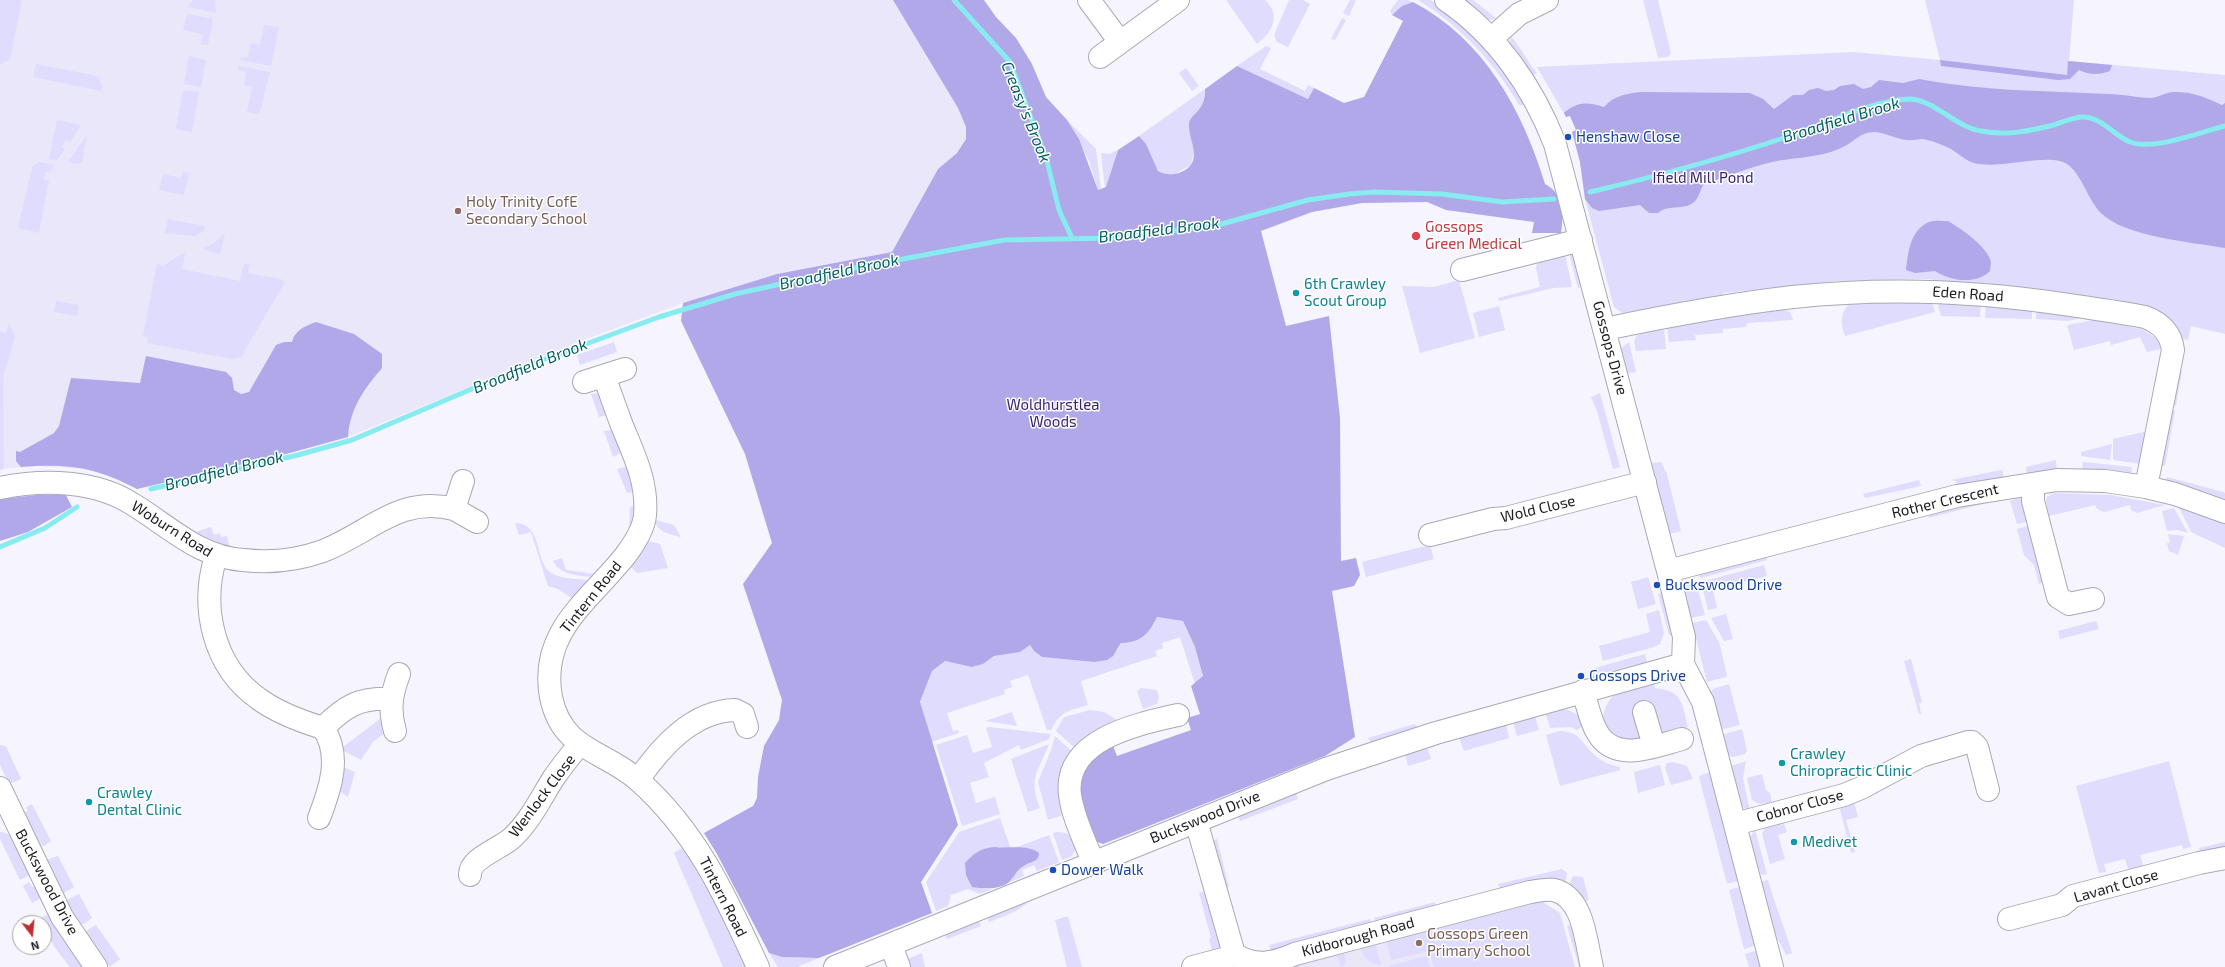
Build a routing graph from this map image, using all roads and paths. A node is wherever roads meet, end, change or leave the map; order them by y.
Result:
1 (1089, 0) edge
2 (1178, 0) edge
3 (1446, 0) edge
4 (1547, 0) edge
5 (1491, 39) junction
6 (1120, 42) junction
7 (1100, 57) dead end
8 (1581, 240) junction
9 (1462, 270) dead end
10 (1605, 329) junction
11 (625, 369) dead end
12 (463, 481) dead end
13 (1645, 482) junction
14 (2033, 485) junction
15 (0, 488) edge
16 (2146, 488) junction
17 (454, 509) junction
18 (2225, 512) edge
19 (477, 522) dead end
20 (1430, 535) dead end
21 (216, 556) junction
22 (1668, 571) junction
23 (2093, 599) dead end
24 (1683, 664) junction
25 (399, 674) dead end
26 (1583, 691) junction
27 (391, 699) junction
28 (1644, 712) dead end
29 (1178, 715) dead end
30 (747, 727) dead end
31 (323, 728) junction
32 (395, 731) dead end
33 (1682, 739) dead end
34 (580, 745) junction
35 (1654, 746) junction
36 (638, 780) junction
37 (0, 788) edge
38 (1988, 790) dead end
39 (319, 818) dead end
40 (6, 819) edge
41 (1196, 821) junction
42 (1735, 824) junction
43 (2225, 858) edge
44 (1093, 862) junction
45 (470, 875) dead end
46 (2009, 919) dead end
47 (891, 945) junction
48 (1234, 954) junction
49 (96, 967) edge
50 (758, 967) edge
51 (835, 967) edge
52 (899, 967) edge
53 (1193, 967) edge
54 (1592, 967) edge
55 (1772, 967) edge

1 - 6 street
2 - 6 street
3 - 5 street, Gossops Drive
4 - 5 street
5 - 8 street, Gossops Drive
6 - 7 street
8 - 9 street
8 - 10 street, Gossops Drive
10 - 13 street, Gossops Drive
10 - 16 street, Eden Road
11 - 34 street, Tintern Road
12 - 17 street
13 - 20 street, Wold Close
13 - 22 street, Gossops Drive
14 - 16 street, Rother Crescent
14 - 22 street, Rother Crescent
14 - 23 street
15 - 21 street, Woburn Road
16 - 18 street, Rother Crescent
17 - 19 street, Woburn Road
17 - 21 street, Woburn Road
21 - 31 street
22 - 24 street, Gossops Drive
24 - 26 street, Buckswood Drive
24 - 42 street, Gossops Drive
25 - 27 street
26 - 35 street
26 - 41 street, Buckswood Drive
27 - 31 street
27 - 32 street
28 - 35 street
29 - 44 street
30 - 36 street
31 - 39 street
33 - 35 street
34 - 36 street, Tintern Road
34 - 45 street, Wenlock Close
36 - 50 street, Tintern Road
37 - 40 street, Buckswood Drive
38 - 42 street, Cobnor Close
40 - 49 street, Buckswood Drive
41 - 44 street, Buckswood Drive
41 - 48 street
42 - 55 street, Gossops Drive
43 - 46 street, Lavant Close
44 - 47 street, Buckswood Drive
47 - 51 street, Buckswood Drive
47 - 52 street
48 - 53 street
48 - 54 street, Kidborough Road

